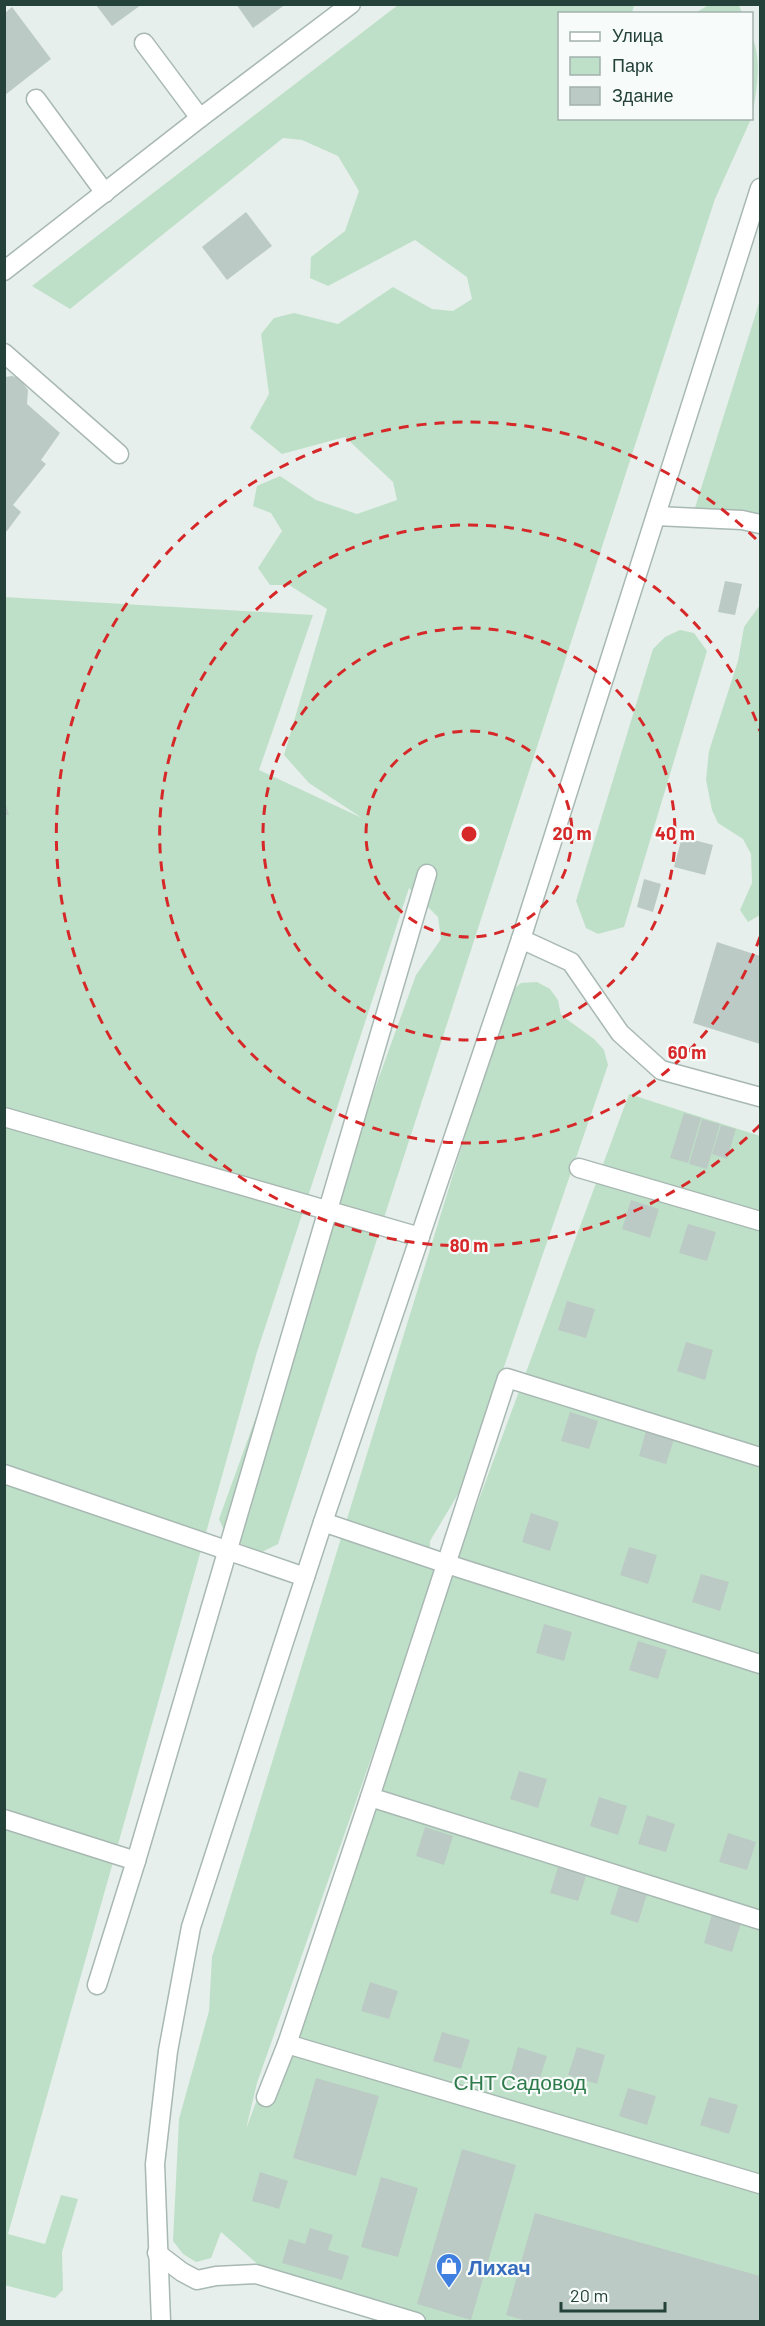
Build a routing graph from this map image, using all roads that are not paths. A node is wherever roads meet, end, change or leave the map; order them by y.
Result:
1 (351, 4) edge
2 (144, 43) dead end
3 (36, 99) dead end
4 (200, 118) junction
5 (760, 188) edge
6 (105, 193) junction
7 (4, 271) edge
8 (4, 353) edge
9 (119, 454) dead end
10 (656, 516) junction
11 (760, 524) edge
12 (427, 874) dead end
13 (520, 939) junction
14 (760, 1097) edge
15 (4, 1117) edge
16 (579, 1168) dead end
17 (328, 1210) junction
18 (760, 1221) edge
19 (420, 1237) junction
20 (760, 1457) edge
21 (4, 1474) edge
22 (323, 1522) junction
23 (228, 1551) junction
24 (447, 1564) junction
25 (305, 1577) junction
26 (760, 1664) edge
27 (370, 1797) junction
28 (4, 1819) edge
29 (136, 1861) junction
30 (760, 1920) edge
31 (97, 1985) dead end
32 (287, 2044) junction
33 (266, 2097) dead end
34 (760, 2184) edge
35 (157, 2253) junction
36 (160, 2322) edge
37 (416, 2322) edge

1 - 4 street
2 - 4 street
3 - 6 street
4 - 6 street
5 - 10 street
6 - 7 street
8 - 9 street
10 - 11 street
10 - 13 street
12 - 17 street
13 - 14 street
13 - 19 street
15 - 17 street
16 - 18 street
17 - 19 street
17 - 23 street
19 - 22 street
20 - 24 street
21 - 23 street
22 - 24 street
22 - 25 street
23 - 25 street
23 - 29 street
24 - 26 street
24 - 27 street
25 - 35 street
27 - 30 street
27 - 32 street
28 - 29 street
29 - 31 street
32 - 33 street
32 - 34 street
35 - 36 street
35 - 37 street

